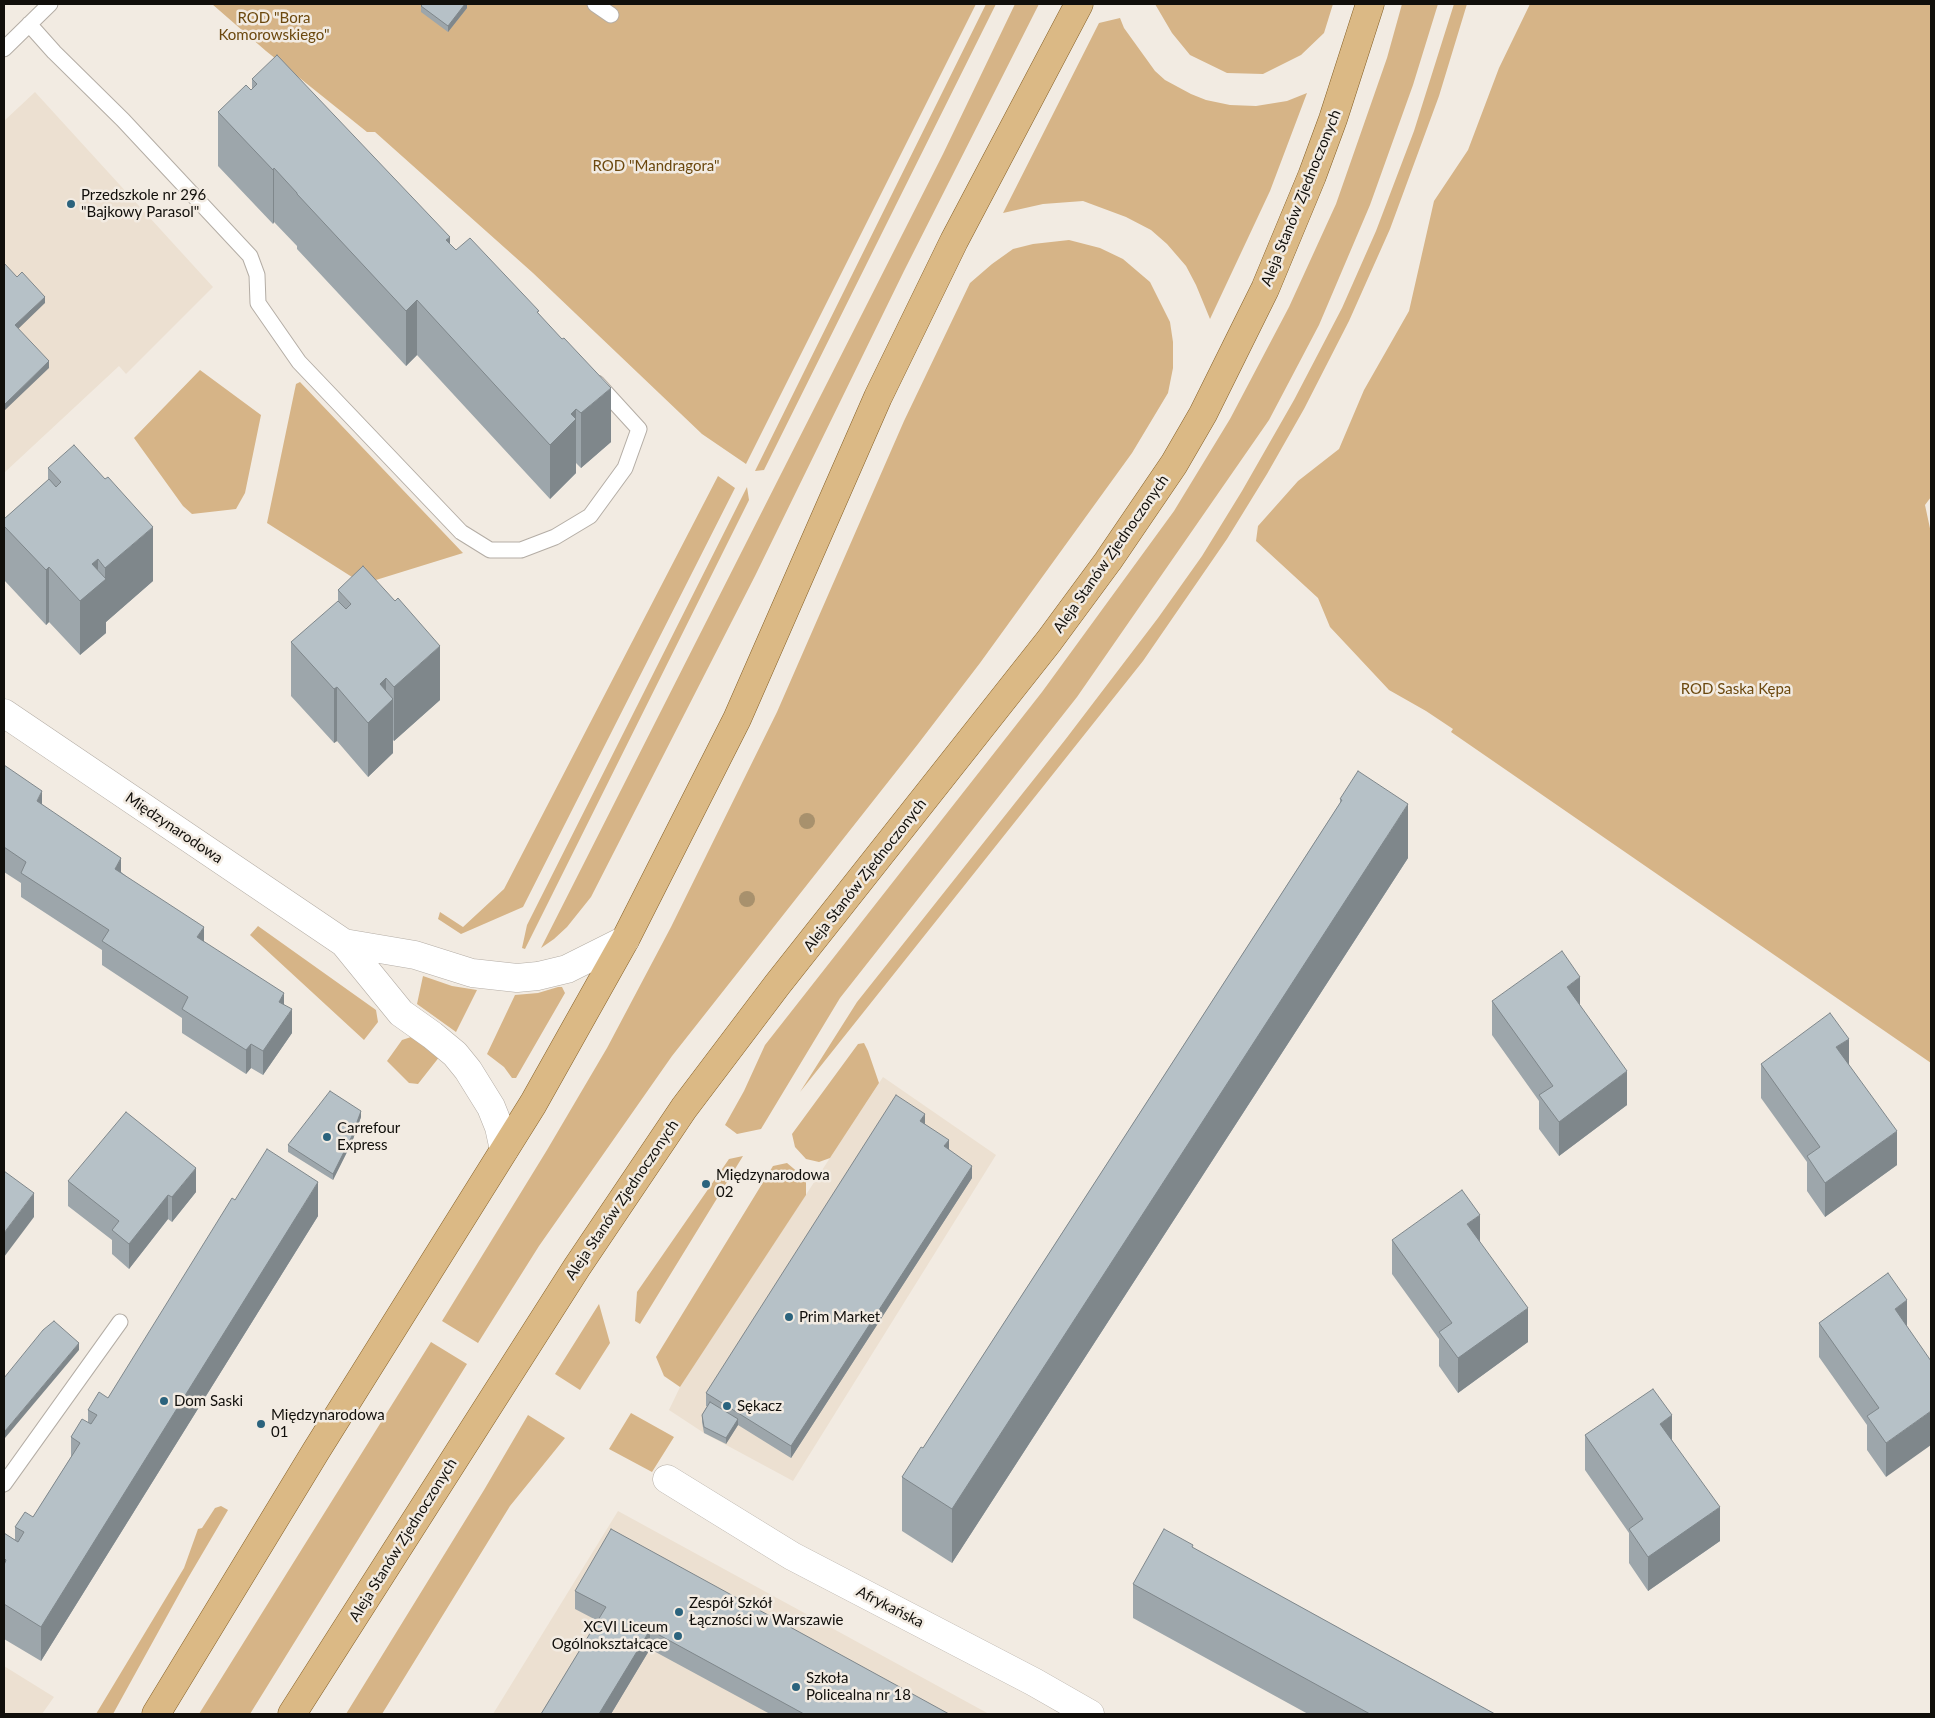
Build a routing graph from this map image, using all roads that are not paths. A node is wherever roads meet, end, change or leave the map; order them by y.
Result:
1 (50, 4) edge
2 (595, 4) edge
3 (1079, 4) edge
4 (1370, 4) edge
5 (611, 15) dead end
6 (29, 24) junction
7 (4, 49) edge
8 (596, 382) edge
9 (4, 713) edge
10 (625, 940) junction
11 (344, 944) junction
12 (504, 1150) junction
13 (120, 1322) dead end
14 (667, 1480) dead end
15 (4, 1484) edge
16 (156, 1714) edge
17 (292, 1714) edge
18 (1090, 1714) edge

1 - 6 lane
2 - 5 lane
3 - 10 main road
4 - 17 main road, Aleja Stanów Zjednoczonych
6 - 7 lane
6 - 8 lane
9 - 11 street, Międzynarodowa
10 - 11 street, Międzynarodowa
10 - 12 main road
11 - 12 street, Międzynarodowa
12 - 16 main road
13 - 15 lane
14 - 18 street, Afrykańska

